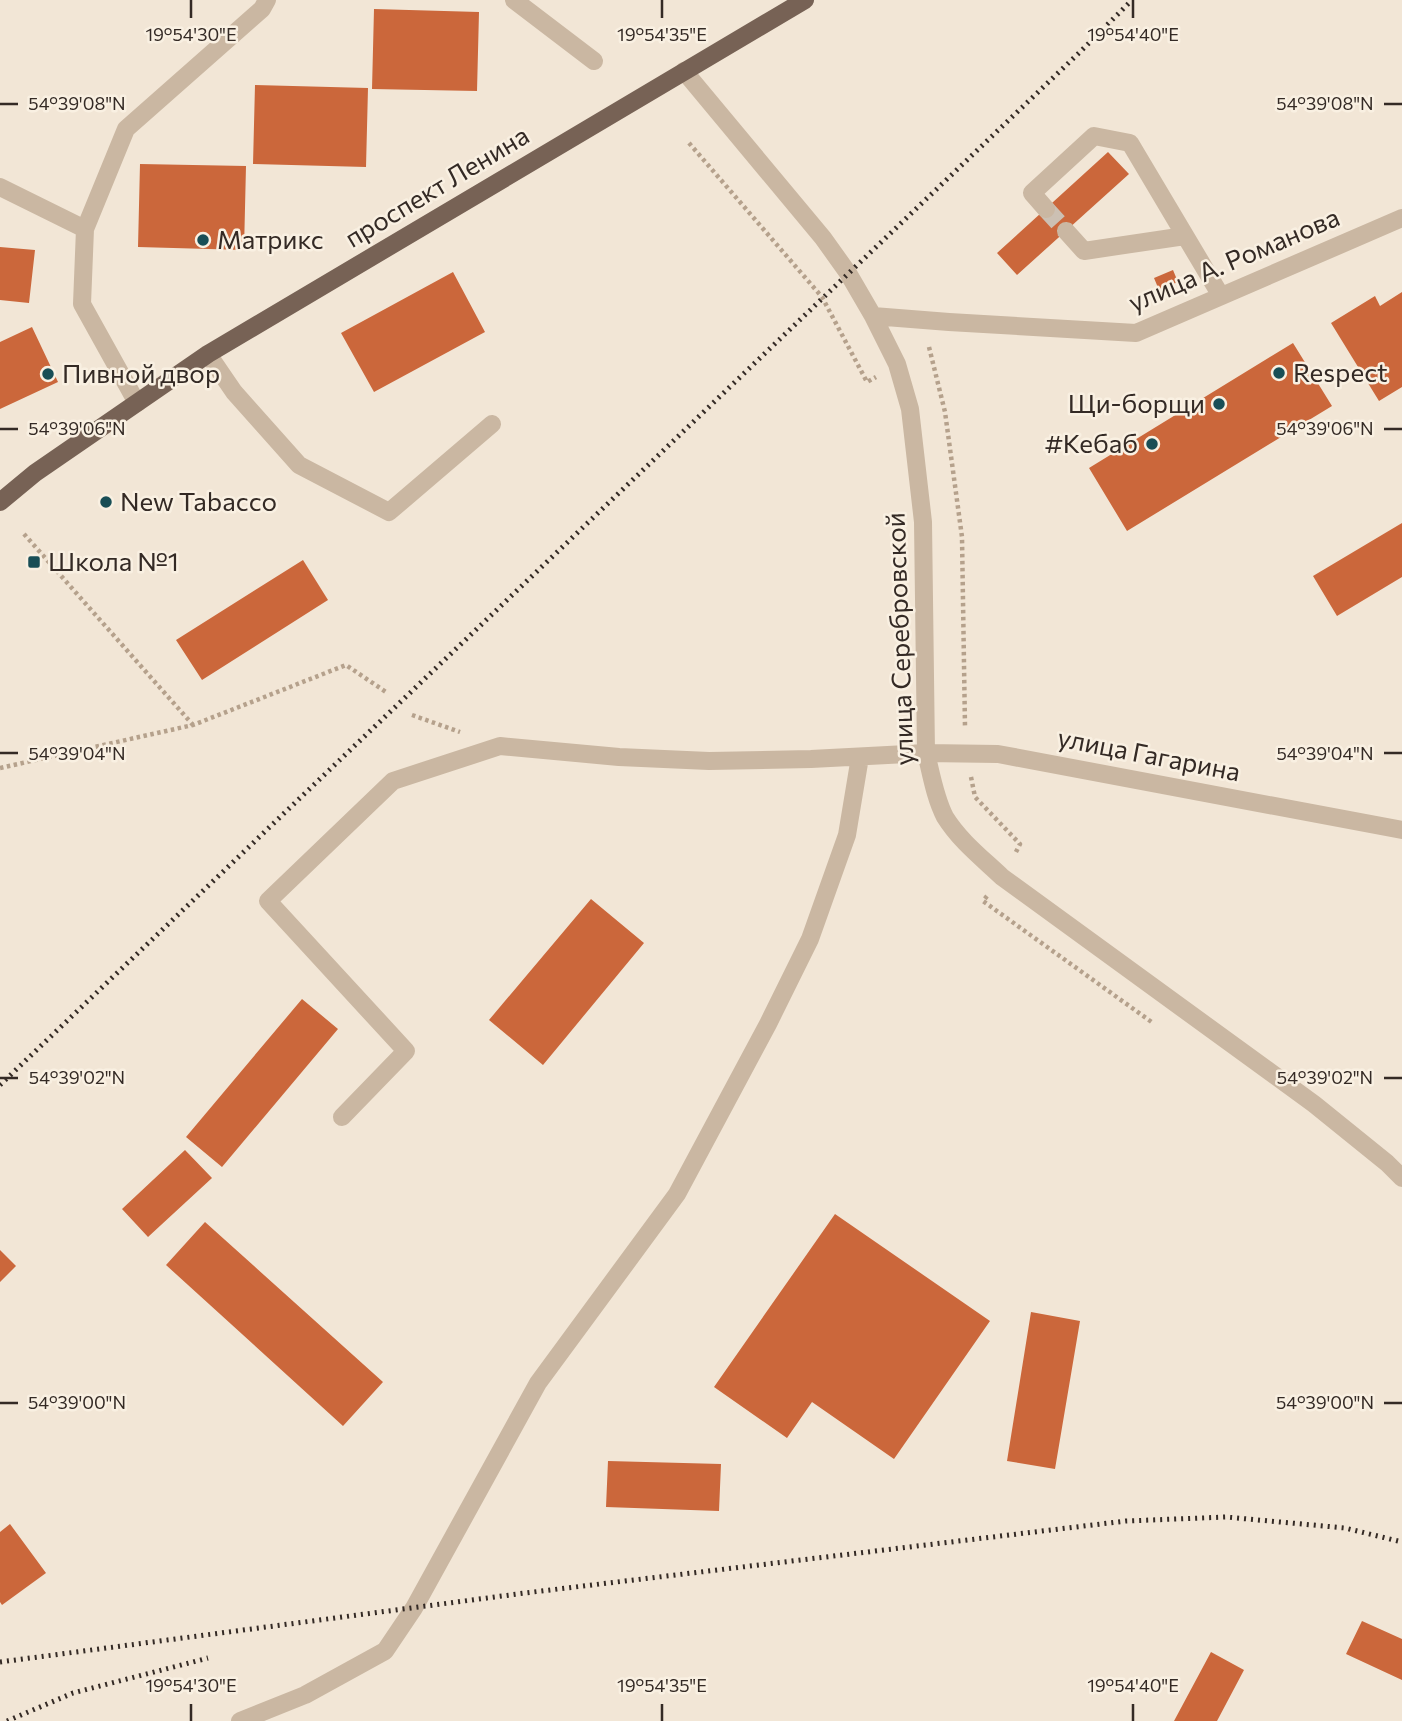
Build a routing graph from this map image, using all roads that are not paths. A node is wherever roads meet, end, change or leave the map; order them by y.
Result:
1 (513, 0) edge
2 (805, 0) edge
3 (261, 3) edge
4 (594, 61) dead end
5 (684, 71) junction
6 (0, 187) edge
7 (1046, 209) tunnel mouth
8 (1402, 218) edge
9 (85, 229) junction
10 (1066, 231) tunnel mouth
11 (1185, 236) junction
12 (1221, 296) junction
13 (873, 316) junction
14 (208, 354) junction
15 (137, 403) junction
16 (492, 424) dead end
17 (0, 502) edge
18 (926, 753) junction
19 (860, 757) junction
20 (1402, 830) edge
21 (342, 1117) dead end
22 (1402, 1178) edge
23 (240, 1721) edge

1 - 4 street
2 - 5 main road, проспект Ленина
3 - 9 street
5 - 13 street, улица Серебровской
5 - 14 main road, проспект Ленина
6 - 9 street
7 - 11 street
8 - 12 street, улица А. Романова
9 - 15 street
10 - 11 street
11 - 12 street
12 - 13 street, улица А. Романова
13 - 18 street, улица Серебровской
14 - 15 main road, проспект Ленина
14 - 16 street
15 - 17 main road, проспект Ленина
18 - 19 street, улица Гагарина
18 - 20 street, улица Гагарина
18 - 22 street, улица Серебровской
19 - 21 street, улица Гагарина
19 - 23 street

